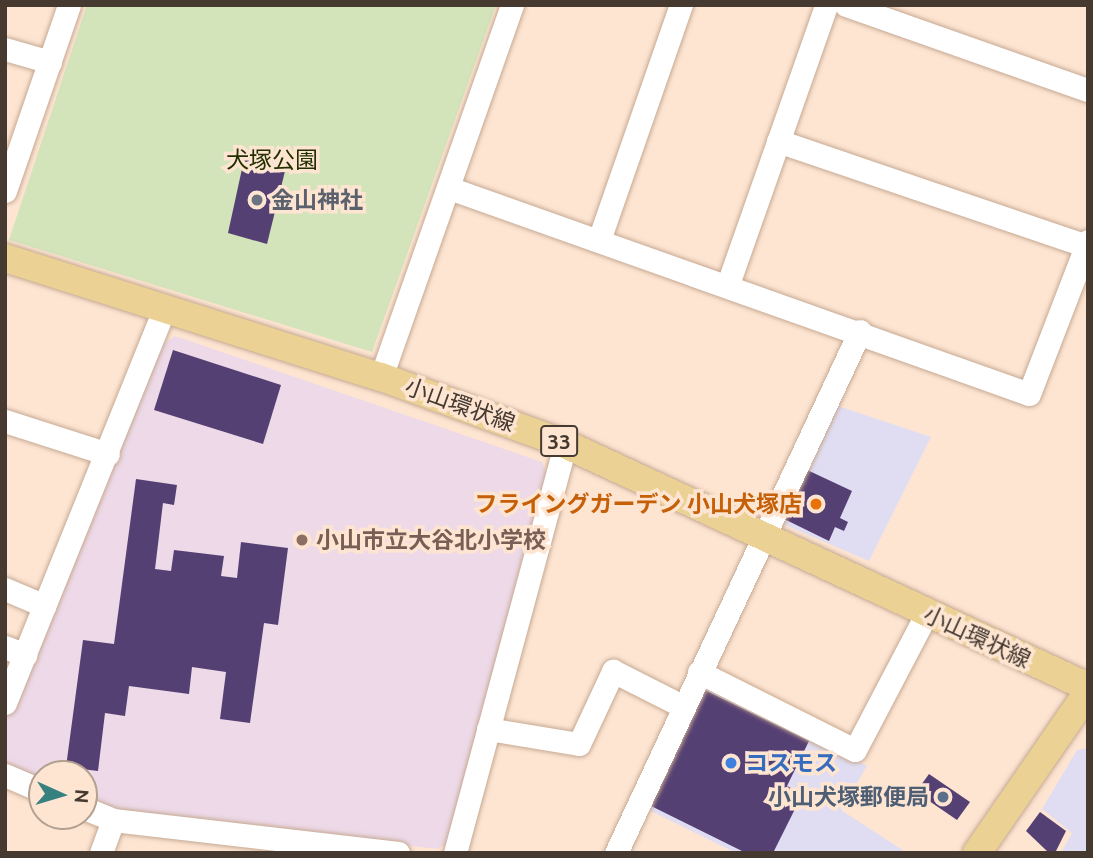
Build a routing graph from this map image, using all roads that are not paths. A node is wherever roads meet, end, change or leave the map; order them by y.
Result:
1 (69, 5) edge
2 (512, 5) edge
3 (681, 5) edge
4 (826, 5) edge
5 (846, 5) edge
6 (5, 49) edge
7 (50, 62) junction
8 (1088, 90) edge
9 (778, 141) junction
10 (449, 188) junction
11 (5, 191) edge
12 (599, 240) junction
13 (1087, 244) edge
14 (5, 258) edge
15 (728, 284) junction
16 (164, 309) junction
17 (860, 331) junction
18 (381, 377) junction
19 (5, 421) edge
20 (565, 444) junction
21 (108, 454) junction
22 (762, 538) junction
23 (5, 589) edge
24 (45, 606) junction
25 (927, 614) junction
26 (15, 651) edge
27 (699, 672) junction
28 (1088, 689) edge
29 (5, 703) edge
30 (682, 706) junction
31 (488, 729) junction
32 (5, 775) edge
33 (28, 785) edge
34 (98, 814) edge
35 (113, 820) junction
36 (253, 844) edge
37 (101, 853) edge
38 (398, 853) edge
39 (455, 853) edge
40 (616, 853) edge
41 (977, 853) edge

1 - 7 street
2 - 10 street
3 - 12 street
4 - 9 street
5 - 8 street
6 - 7 street
7 - 11 street
9 - 13 street
9 - 15 street
10 - 12 street
10 - 18 street
12 - 15 street
13 - 17 street
14 - 16 main road, 小山環状線 / 33
15 - 17 street
16 - 18 main road, 小山環状線 / 33
16 - 21 street
17 - 22 street
18 - 20 main road, 小山環状線 / 33
19 - 21 street
20 - 22 main road, 小山環状線 / 33
20 - 31 street
21 - 24 street
22 - 25 main road, 小山環状線 / 33
22 - 27 street
23 - 24 street
24 - 26 street
25 - 27 street
25 - 28 main road, 小山環状線 / 33
26 - 29 street
27 - 30 street
28 - 41 main road
30 - 31 street
30 - 40 street
31 - 39 street
32 - 33 street
34 - 35 street
35 - 36 street
35 - 37 street
36 - 38 street

